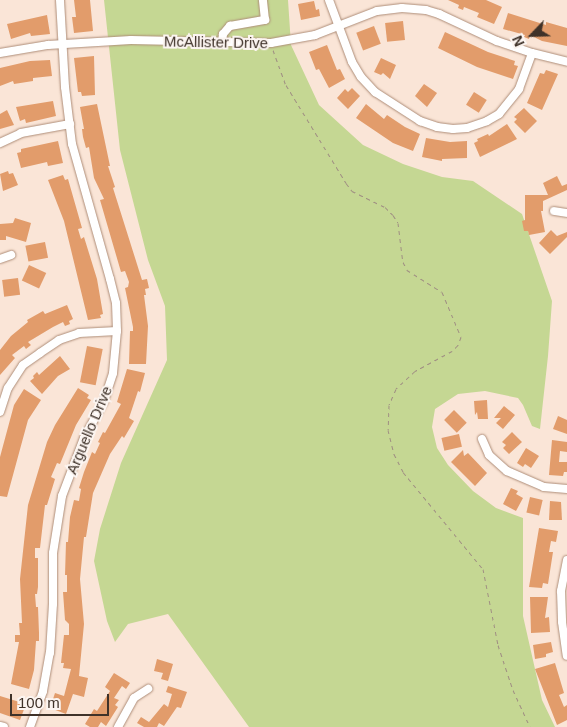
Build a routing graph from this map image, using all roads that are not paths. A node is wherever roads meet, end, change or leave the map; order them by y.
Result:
1 (60, 0) edge
2 (263, 0) edge
3 (329, 0) edge
4 (338, 26) junction
5 (222, 43) junction
6 (62, 44) junction
7 (0, 53) edge
8 (532, 53) junction
9 (567, 62) edge
10 (70, 124) junction
11 (0, 143) edge
12 (554, 211) dead end
13 (567, 213) edge
14 (11, 255) dead end
15 (0, 259) edge
16 (117, 331) junction
17 (0, 412) edge
18 (482, 439) dead end
19 (567, 489) edge
20 (567, 563) edge
21 (567, 656) edge
22 (148, 689) dead end
23 (0, 726) edge
24 (4, 727) edge
25 (30, 727) edge
26 (118, 727) edge

1 - 6 street, Arguello Drive
2 - 5 street
3 - 4 street
4 - 5 street, McAllister Drive
4 - 8 street, McAllister Drive
4 - 8 street
5 - 6 street, McAllister Drive
6 - 7 street, McAllister Drive
6 - 10 street, Arguello Drive
8 - 9 street, McAllister Drive
10 - 11 street
10 - 16 street, Arguello Drive
12 - 13 street
14 - 15 street
16 - 17 street
16 - 25 street, Arguello Drive
18 - 19 street
20 - 21 street
22 - 26 street
23 - 24 street

